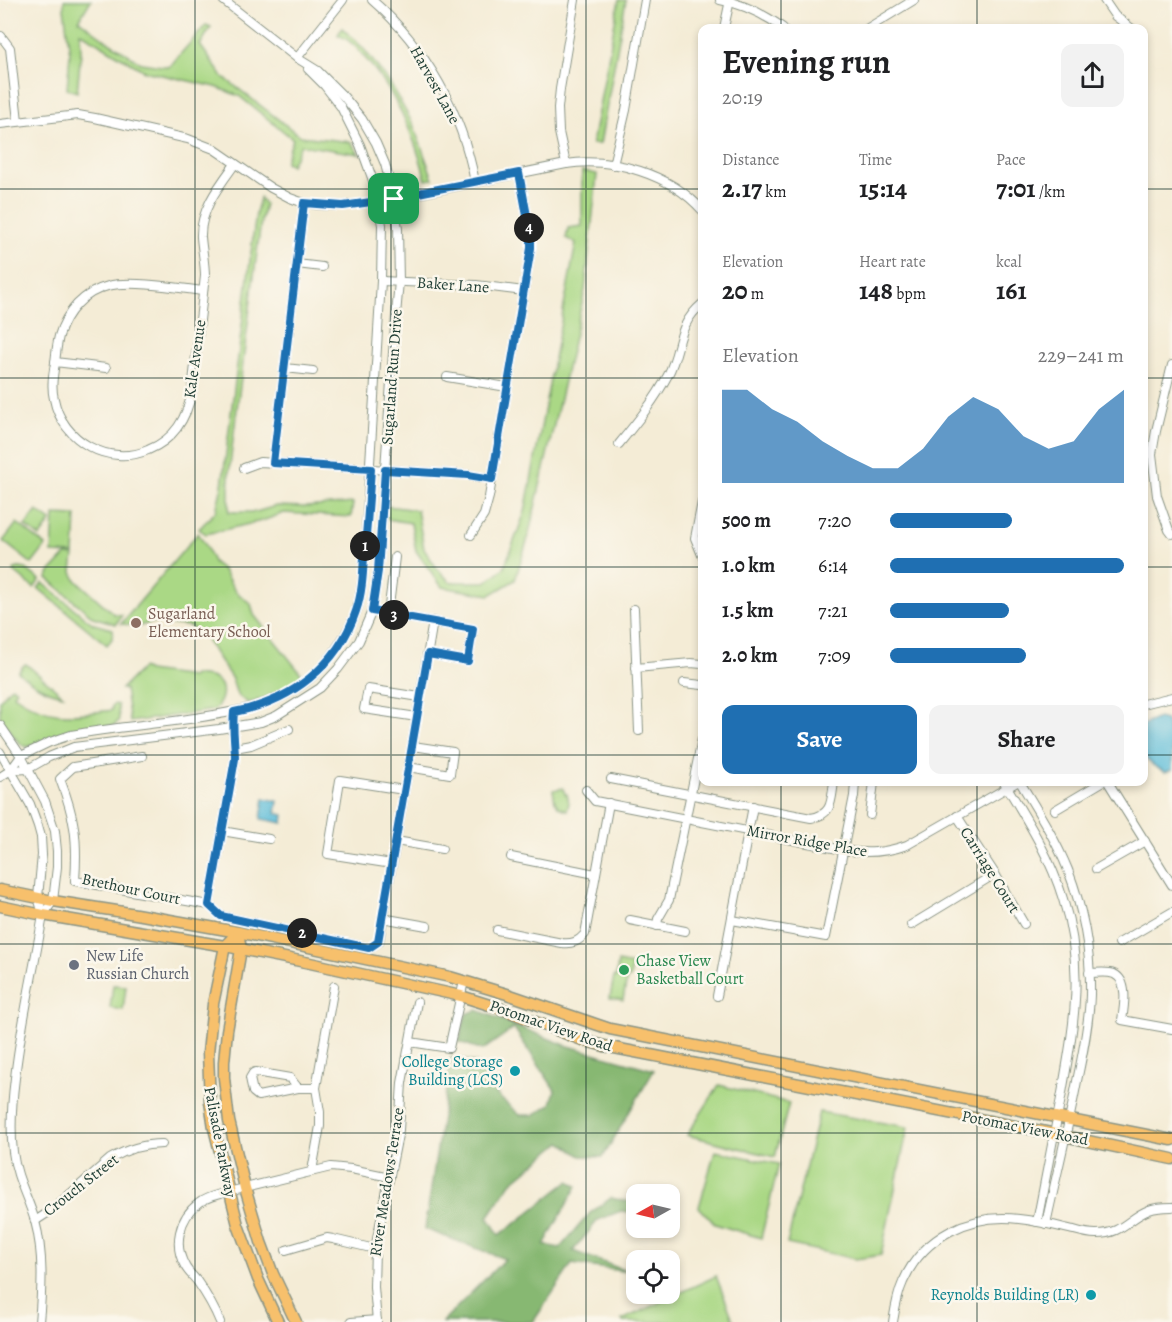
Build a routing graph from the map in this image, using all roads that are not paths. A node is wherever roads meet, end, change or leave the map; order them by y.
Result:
1 (223, 0) edge
2 (344, 0) edge
3 (372, 0) edge
4 (575, 0) edge
5 (645, 0) edge
6 (914, 0) edge
7 (1104, 0) edge
8 (726, 1) edge
9 (724, 24) edge
10 (777, 24) edge
11 (875, 24) edge
12 (1126, 24) edge
13 (1, 36) edge
14 (297, 58) junction
15 (18, 121) junction
16 (0, 124) edge
17 (235, 164) junction
18 (566, 164) junction
19 (613, 165) junction
20 (519, 173) junction
21 (475, 182) junction
22 (394, 199) junction
23 (378, 201) junction
24 (698, 202) edge
25 (304, 203) junction
26 (297, 264) junction
27 (322, 267) dead end
28 (381, 281) junction
29 (399, 282) junction
30 (204, 291) junction
31 (524, 291) junction
32 (698, 307) edge
33 (55, 362) junction
34 (1172, 365) edge
35 (106, 368) dead end
36 (285, 368) junction
37 (313, 371) dead end
38 (447, 377) dead end
39 (507, 387) junction
40 (619, 444) dead end
41 (273, 463) junction
42 (244, 468) dead end
43 (371, 469) junction
44 (385, 470) junction
45 (492, 479) junction
46 (698, 523) edge
47 (1172, 534) edge
48 (471, 535) dead end
49 (698, 545) edge
50 (396, 557) dead end
51 (634, 609) dead end
52 (372, 611) junction
53 (388, 614) junction
54 (433, 621) junction
55 (428, 654) junction
56 (698, 664) edge
57 (636, 668) junction
58 (684, 683) dead end
59 (698, 685) edge
60 (420, 696) junction
61 (1172, 697) edge
62 (1148, 700) edge
63 (234, 712) junction
64 (417, 717) junction
65 (0, 725) edge
66 (232, 727) junction
67 (290, 729) dead end
68 (639, 731) dead end
69 (413, 746) junction
70 (235, 748) junction
71 (0, 752) edge
72 (21, 756) junction
73 (142, 756) dead end
74 (698, 761) edge
75 (408, 766) junction
76 (28, 769) junction
77 (11, 770) junction
78 (0, 777) edge
79 (611, 779) dead end
80 (833, 786) edge
81 (855, 786) edge
82 (874, 786) edge
83 (1003, 786) edge
84 (1007, 786) edge
85 (1021, 786) edge
86 (1094, 786) edge
87 (1111, 786) edge
88 (404, 790) junction
89 (586, 790) dead end
90 (692, 794) junction
91 (609, 804) junction
92 (753, 806) junction
93 (1055, 810) dead end
94 (870, 815) dead end
95 (957, 816) junction
96 (687, 819) junction
97 (222, 831) junction
98 (748, 831) junction
99 (269, 839) dead end
100 (396, 841) junction
101 (1145, 841) junction
102 (442, 849) dead end
103 (843, 850) junction
104 (510, 858) dead end
105 (392, 864) junction
106 (1096, 869) dead end
107 (595, 874) junction
108 (995, 874) junction
109 (1172, 885) edge
110 (0, 890) edge
111 (38, 897) junction
112 (53, 901) junction
113 (209, 905) junction
114 (0, 906) edge
115 (1172, 912) edge
116 (43, 915) junction
117 (382, 918) junction
118 (630, 920) dead end
119 (732, 920) junction
120 (1024, 924) dead end
121 (911, 925) dead end
122 (427, 926) dead end
123 (657, 926) junction
124 (497, 930) dead end
125 (685, 931) dead end
126 (238, 932) junction
127 (1119, 943) dead end
128 (225, 946) junction
129 (241, 950) junction
130 (1089, 973) junction
131 (464, 981) junction
132 (334, 986) dead end
133 (461, 996) junction
134 (717, 996) dead end
135 (417, 1002) dead end
136 (1172, 1029) edge
137 (410, 1042) junction
138 (298, 1088) junction
139 (316, 1088) junction
140 (1057, 1116) junction
141 (1069, 1119) junction
142 (1054, 1134) junction
143 (1066, 1136) junction
144 (1172, 1140) edge
145 (162, 1144) dead end
146 (1172, 1159) edge
147 (312, 1171) junction
148 (390, 1177) junction
149 (245, 1188) junction
150 (229, 1192) junction
151 (1172, 1207) edge
152 (35, 1221) junction
153 (1041, 1223) junction
154 (375, 1249) junction
155 (286, 1250) dead end
156 (377, 1321) edge
157 (39, 1322) edge
158 (220, 1322) edge
159 (278, 1322) edge
160 (296, 1322) edge
161 (351, 1322) edge
162 (893, 1322) edge

1 - 14 street, Sugarland Run Drive
2 - 14 street
3 - 21 street, Harvest Lane
4 - 18 street
5 - 19 street
6 - 11 street
7 - 12 street
8 - 9 street
8 - 10 street
13 - 15 street
14 - 22 street, Sugarland Run Drive
14 - 23 street, Sugarland Run Drive
15 - 16 street
15 - 17 street
17 - 25 street
17 - 30 street, Kale Avenue
18 - 19 street
18 - 20 street
19 - 24 street
20 - 21 street
20 - 31 street
21 - 22 street
22 - 23 street
22 - 29 street, Sugarland Run Drive
23 - 25 street
23 - 28 street, Sugarland Run Drive
25 - 26 street
26 - 27 street
26 - 36 street
28 - 29 street, Baker Lane
28 - 43 street, Sugarland Run Drive
29 - 31 street, Baker Lane
29 - 44 street, Sugarland Run Drive
30 - 33 street, Kale Avenue
30 - 33 street, Kale Avenue
31 - 39 street
32 - 40 street
33 - 35 street
34 - 47 street
36 - 37 street
36 - 41 street
38 - 39 street
39 - 45 street
41 - 42 street
41 - 43 street
43 - 44 street
43 - 63 street, Sugarland Run Drive
44 - 45 street
44 - 52 street, Sugarland Run Drive
45 - 48 street
46 - 49 street
50 - 53 street
51 - 57 street
52 - 53 street
52 - 66 street, Sugarland Run Drive
53 - 54 street
54 - 55 street, Brethour Court
54 - 55 street
55 - 60 street, Brethour Court
56 - 57 street
57 - 68 street
58 - 59 street
60 - 64 street, Brethour Court
60 - 64 street
61 - 62 street
63 - 66 street
63 - 72 street, Sugarland Run Drive
64 - 69 street, Brethour Court
65 - 72 street
66 - 70 street
66 - 76 street, Sugarland Run Drive
67 - 70 street
69 - 75 street, Brethour Court
69 - 75 street
70 - 97 street
71 - 77 street
72 - 76 street
72 - 77 street
73 - 113 street, Brethour Court
74 - 90 street
75 - 88 street, Brethour Court
76 - 77 street
76 - 112 street
77 - 78 street
77 - 111 street
79 - 90 street
80 - 92 street
81 - 103 street
82 - 94 street
83 - 95 street, Mirror Ridge Place
84 - 140 street
85 - 130 street
86 - 93 street
87 - 101 street
88 - 100 street, Brethour Court
88 - 105 street
89 - 91 street, Mirror Ridge Place
90 - 92 street
90 - 96 street
91 - 96 street, Mirror Ridge Place
91 - 107 street
92 - 98 street
95 - 103 street, Mirror Ridge Place
95 - 108 street, Carriage Court
96 - 98 street, Mirror Ridge Place
96 - 123 street
97 - 99 street
97 - 113 street
98 - 103 street, Mirror Ridge Place
98 - 119 street
100 - 102 street
100 - 105 street, Brethour Court
101 - 106 street
101 - 109 street
103 - 119 street
104 - 107 street
105 - 117 street, Brethour Court
107 - 124 street
108 - 120 street, Carriage Court
108 - 121 street
110 - 111 main road, Potomac View Road
111 - 112 main road, Potomac View Road
111 - 116 street
112 - 116 street
112 - 126 main road, Potomac View Road
113 - 117 street, Brethour Court
114 - 116 main road, Potomac View Road
115 - 127 street
116 - 128 main road, Potomac View Road
116 - 152 street
117 - 122 street
118 - 123 street
119 - 134 street
123 - 125 street
126 - 128 main road
126 - 129 main road, Palisade Parkway
126 - 131 main road, Potomac View Road
128 - 129 main road, Potomac View Road
128 - 150 main road, Palisade Parkway
129 - 133 main road, Potomac View Road
129 - 149 main road, Palisade Parkway
130 - 136 street
130 - 141 street
131 - 133 street
131 - 140 main road, Potomac View Road
132 - 139 street
133 - 137 street
133 - 142 main road, Potomac View Road
135 - 137 street, River Meadows Terrace
137 - 148 street, River Meadows Terrace
138 - 138 street
138 - 139 street
139 - 147 street
140 - 141 main road, Potomac View Road
140 - 142 street
141 - 143 street
141 - 144 main road, Potomac View Road
142 - 143 main road, Potomac View Road
142 - 153 street
143 - 146 main road, Potomac View Road
143 - 153 street
145 - 152 street, Crouch Street
147 - 148 street
147 - 149 street
148 - 154 street, River Meadows Terrace
149 - 150 street
149 - 160 main road, Palisade Parkway
150 - 158 street
150 - 159 main road, Palisade Parkway
151 - 153 street
152 - 157 street
153 - 162 street
154 - 155 street
154 - 156 street, River Meadows Terrace
156 - 161 street

